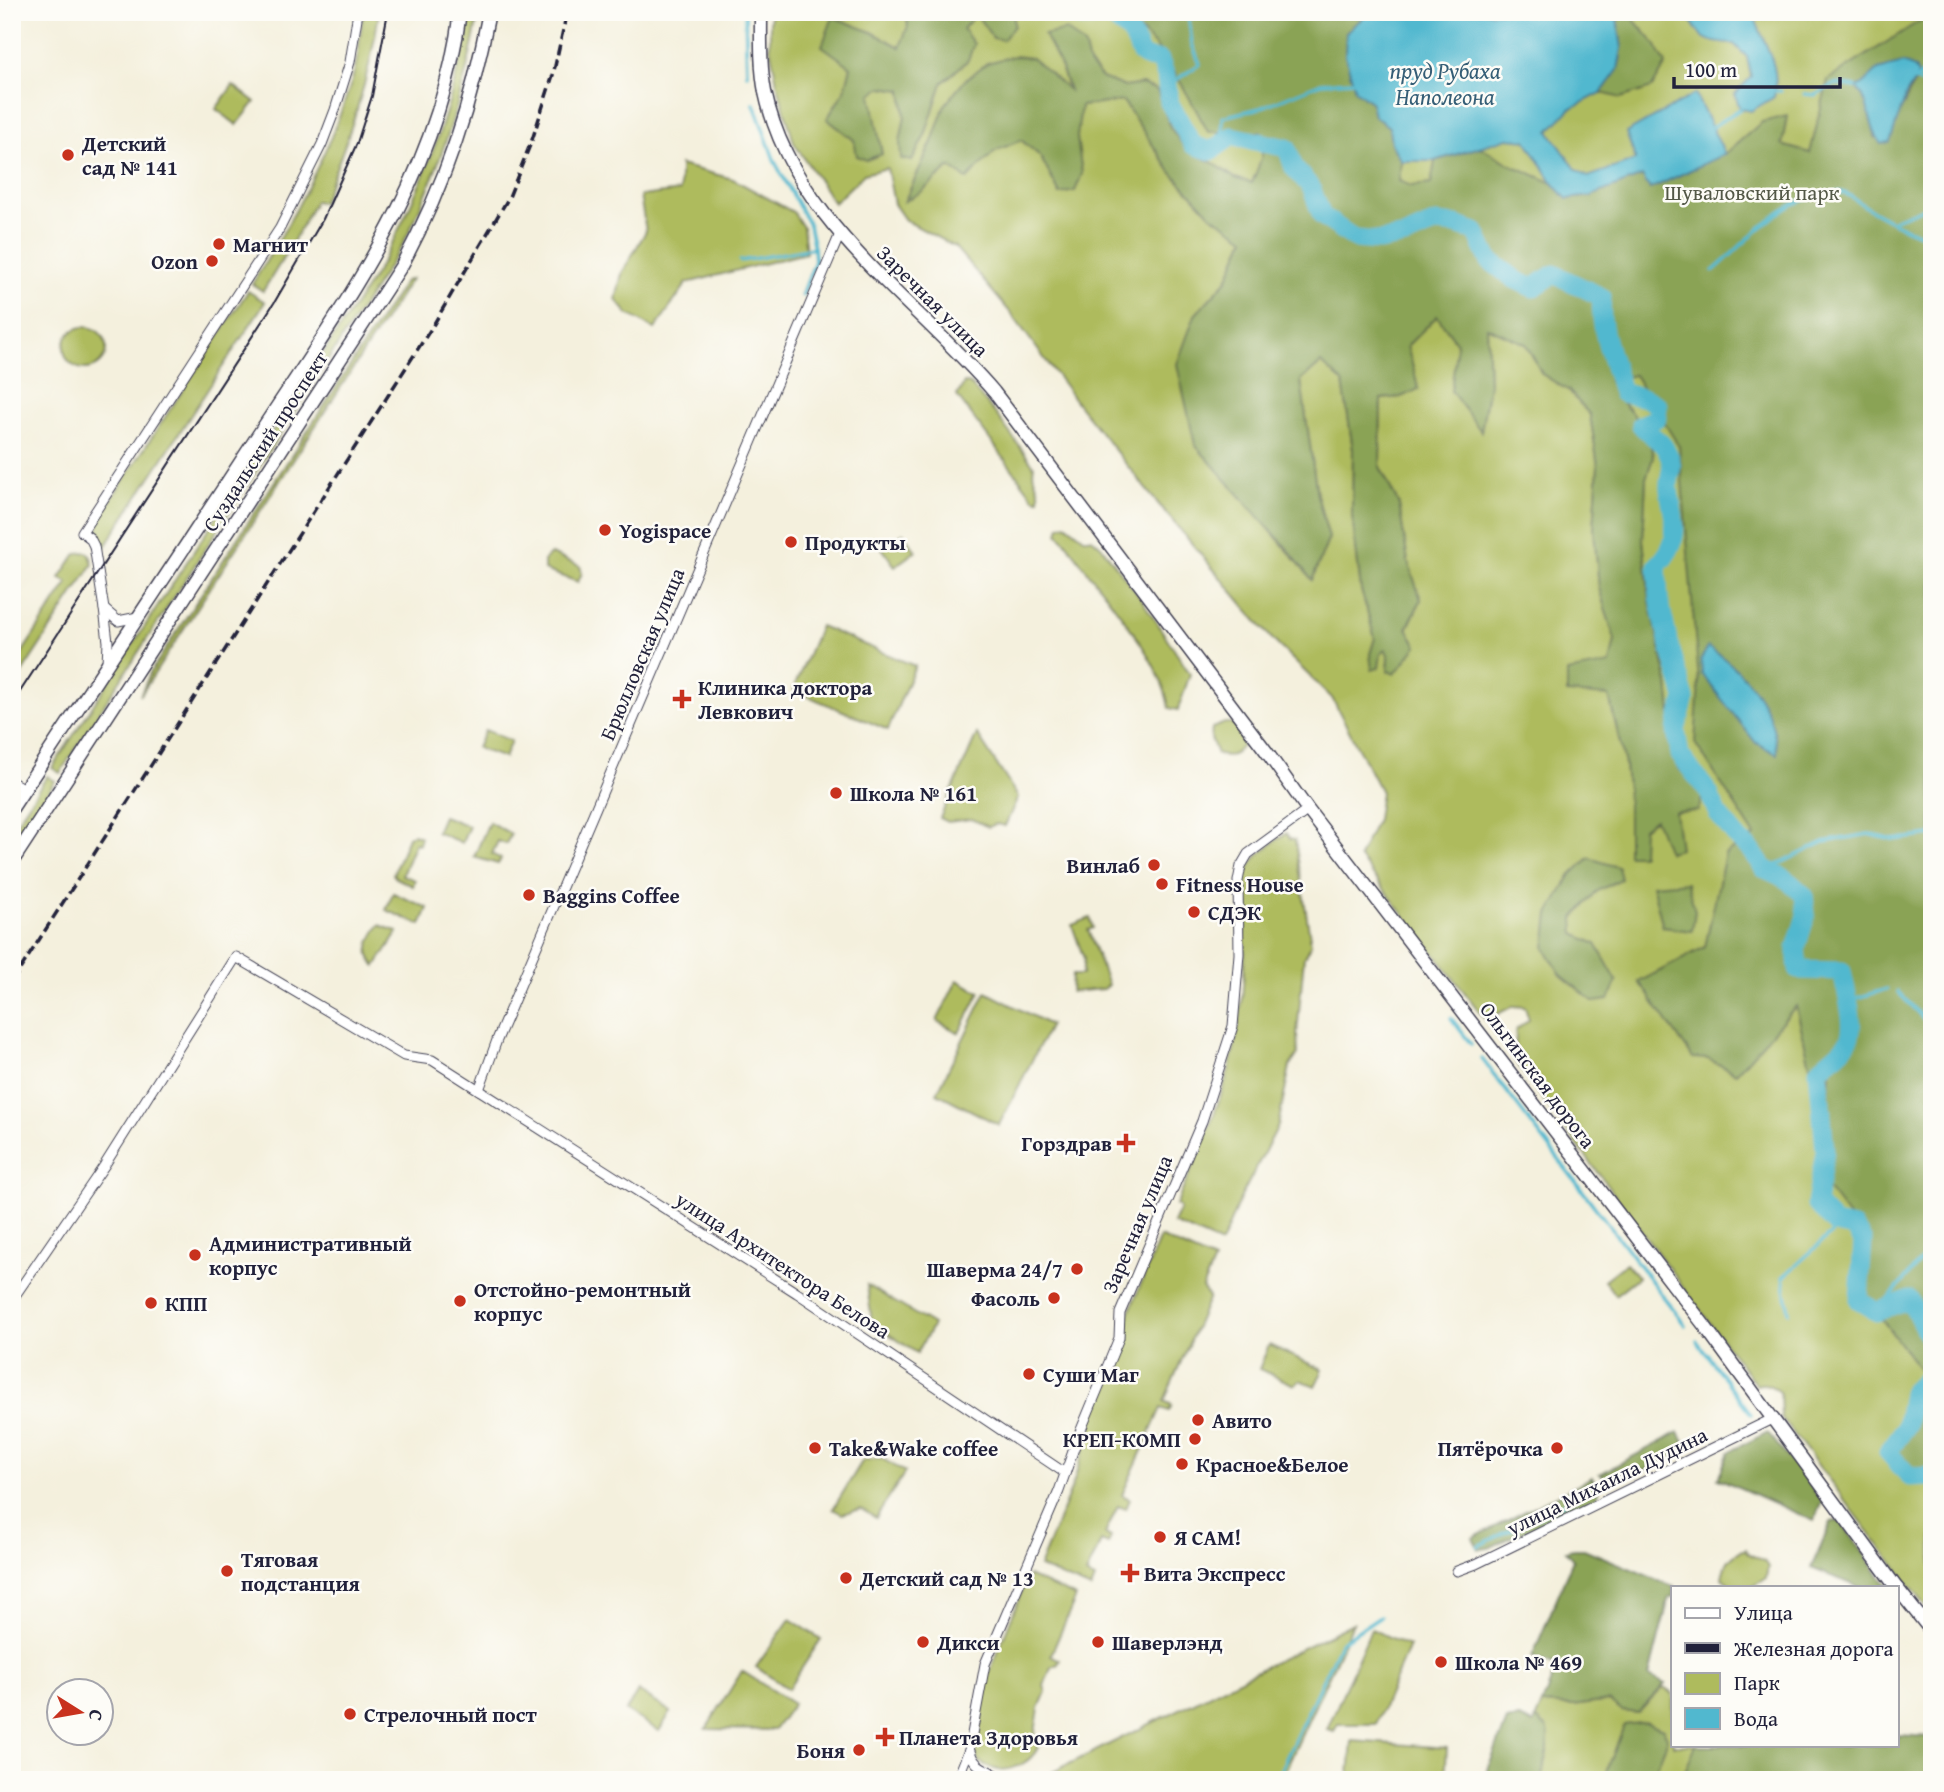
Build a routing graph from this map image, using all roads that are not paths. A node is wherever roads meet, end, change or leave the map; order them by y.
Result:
1 (358, 12) edge
2 (489, 12) edge
3 (761, 12) edge
4 (460, 14) edge
5 (840, 234) junction
6 (1144, 590) joint
7 (104, 609) junction
8 (138, 617) junction
9 (107, 663) junction
10 (12, 782) edge
11 (24, 789) junction
12 (12, 808) edge
13 (1308, 810) junction
14 (12, 862) edge
15 (479, 1090) junction
16 (12, 1300) edge
17 (1772, 1419) junction
18 (1065, 1473) junction
19 (1457, 1571) dead end
20 (1895, 1586) edge
21 (1898, 1590) edge
22 (1932, 1632) edge
23 (969, 1750) junction
24 (988, 1773) junction
25 (957, 1780) edge
26 (975, 1780) edge
27 (1003, 1780) edge

1 - 7 street
2 - 14 street, Суздальский проспект
3 - 5 street, Заречная улица
4 - 8 street, Суздальский проспект
5 - 6 street, Заречная улица
5 - 15 street, Брюлловская улица
6 - 13 street, Ольгинская дорога
7 - 8 street
7 - 9 street
8 - 9 street, Суздальский проспект
9 - 11 street, Суздальский проспект
10 - 11 street
11 - 12 street, Суздальский проспект
13 - 17 street, Ольгинская дорога
13 - 18 street, Заречная улица
15 - 16 street, улица Архитектора Белова
15 - 18 street, улица Архитектора Белова
17 - 19 street, улица Михаила Дудина
17 - 20 street, Ольгинская дорога
18 - 23 street, Заречная улица
21 - 22 street, Ольгинская дорога
23 - 24 street
23 - 25 street, Заречная улица
24 - 26 street
24 - 27 street

